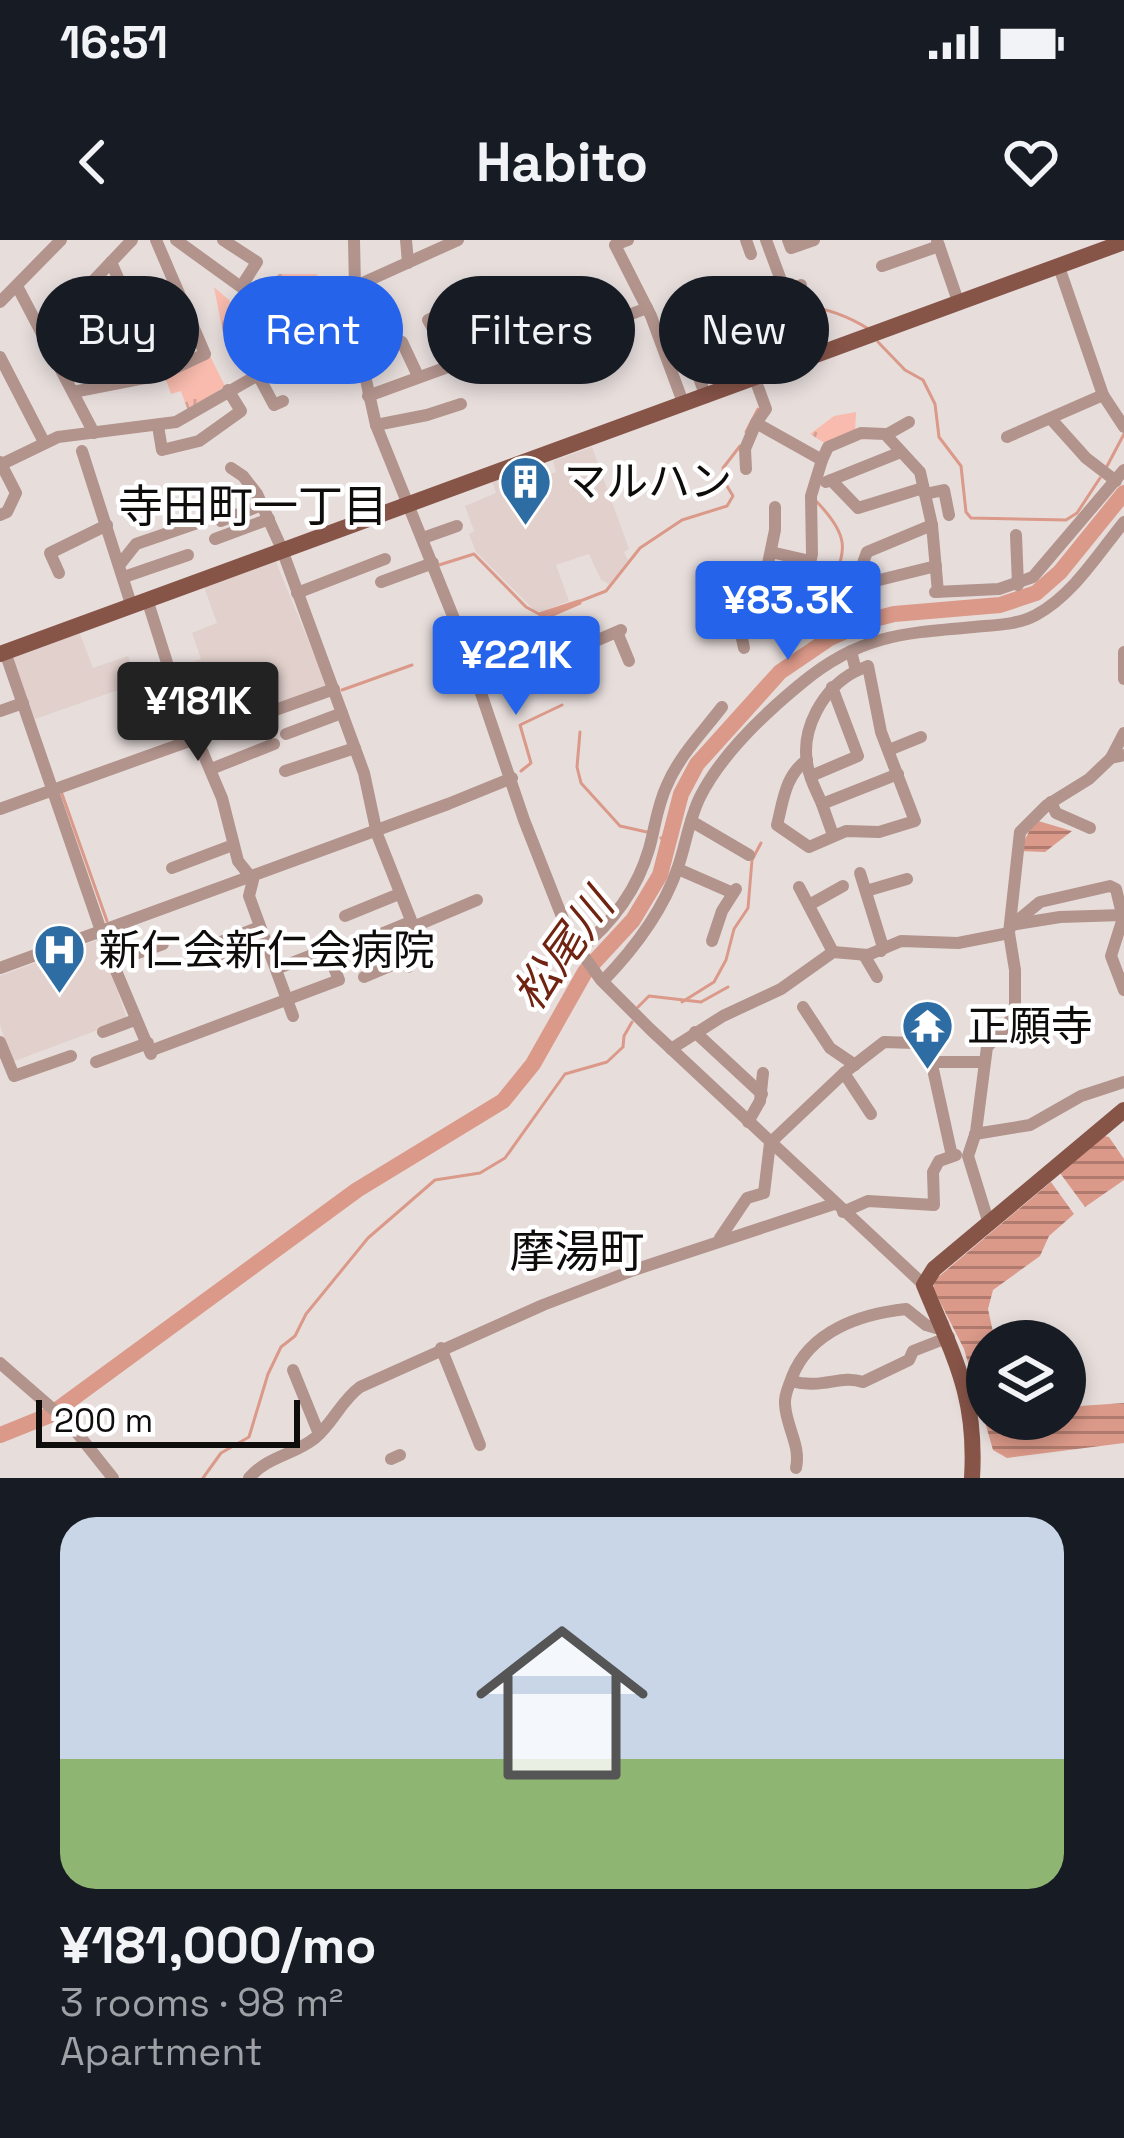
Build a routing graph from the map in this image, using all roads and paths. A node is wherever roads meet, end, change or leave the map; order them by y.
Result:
1 (61, 240) edge
2 (132, 240) edge
3 (156, 240) edge
4 (176, 240) edge
5 (223, 240) edge
6 (354, 240) edge
7 (406, 240) edge
8 (458, 240) edge
9 (628, 240) edge
10 (766, 240) edge
11 (788, 240) edge
12 (1124, 242) edge
13 (938, 243) edge
14 (808, 245) edge
15 (1082, 248) edge
16 (111, 262) junction
17 (408, 263) junction
18 (882, 266) dead end
19 (1059, 267) junction
20 (98, 276) edge
21 (117, 276) edge
22 (171, 276) edge
23 (356, 276) edge
24 (379, 276) edge
25 (779, 276) edge
26 (17, 286) junction
27 (0, 302) edge
28 (959, 304) junction
29 (647, 308) junction
30 (635, 315) edge
31 (36, 321) edge
32 (403, 344) edge
33 (829, 352) edge
34 (0, 357) edge
35 (427, 373) edge
36 (418, 376) junction
37 (69, 384) edge
38 (114, 384) edge
39 (240, 384) edge
40 (263, 384) edge
41 (366, 384) edge
42 (701, 384) edge
43 (741, 384) edge
44 (756, 384) edge
45 (228, 390) junction
46 (73, 392) junction
47 (1103, 395) junction
48 (368, 396) junction
49 (706, 397) junction
50 (283, 400) dead end
51 (461, 404) dead end
52 (684, 405) junction
53 (1051, 418) junction
54 (909, 422) dead end
55 (756, 423) junction
56 (376, 425) junction
57 (158, 426) junction
58 (1124, 427) edge
59 (94, 433) junction
60 (886, 436) junction
61 (1007, 437) dead end
62 (44, 442) junction
63 (82, 451) dead end
64 (901, 452) junction
65 (822, 460) junction
66 (0, 464) edge
67 (746, 469) dead end
68 (240, 472) dead end
69 (1112, 474) edge
70 (831, 480) junction
71 (814, 482) junction
72 (924, 491) junction
73 (262, 505) junction
74 (410, 506) junction
75 (775, 507) dead end
76 (0, 515) edge
77 (950, 515) dead end
78 (269, 519) junction
79 (203, 521) dead end
80 (221, 521) dead end
81 (1124, 522) edge
82 (107, 525) junction
83 (932, 525) junction
84 (457, 526) dead end
85 (172, 531) junction
86 (1016, 535) dead end
87 (864, 536) dead end
88 (423, 538) junction
89 (215, 539) dead end
90 (1118, 539) edge
91 (871, 550) junction
92 (280, 552) junction
93 (771, 552) junction
94 (385, 559) dead end
95 (811, 561) junction
96 (434, 563) junction
97 (936, 566) junction
98 (122, 570) junction
99 (59, 573) dead end
100 (381, 582) dead end
101 (1018, 585) junction
102 (297, 593) junction
103 (139, 601) junction
104 (756, 621) junction
105 (555, 630) dead end
106 (744, 648) dead end
107 (851, 651) junction
108 (1124, 652) edge
109 (2, 653) edge
110 (629, 662) dead end
111 (530, 671) junction
112 (856, 671) junction
113 (1124, 680) edge
114 (832, 687) junction
115 (334, 689) junction
116 (480, 691) junction
117 (23, 703) junction
118 (722, 707) dead end
119 (0, 711) edge
120 (342, 712) junction
121 (1124, 733) edge
122 (286, 734) dead end
123 (921, 737) dead end
124 (200, 739) junction
125 (274, 744) dead end
126 (355, 748) junction
127 (889, 750) junction
128 (1117, 756) edge
129 (807, 760) junction
130 (211, 770) junction
131 (285, 772) dead end
132 (898, 774) junction
133 (811, 776) junction
134 (512, 778) junction
135 (53, 789) junction
136 (1051, 802) junction
137 (822, 804) junction
138 (0, 809) edge
139 (691, 821) junction
140 (1090, 828) dead end
141 (376, 830) junction
142 (833, 835) junction
143 (233, 844) junction
144 (744, 857) dead end
145 (172, 868) dead end
146 (678, 868) junction
147 (860, 873) dead end
148 (826, 874) dead end
149 (249, 877) junction
150 (907, 878) dead end
151 (799, 887) dead end
152 (866, 891) junction
153 (399, 894) junction
154 (477, 900) dead end
155 (809, 905) junction
156 (1123, 915) edge
157 (345, 916) dead end
158 (411, 924) junction
159 (260, 927) junction
160 (1010, 927) junction
161 (104, 931) junction
162 (364, 941) dead end
163 (712, 941) dead end
164 (163, 944) dead end
165 (579, 951) junction
166 (832, 952) junction
167 (880, 952) junction
168 (863, 955) junction
169 (116, 961) junction
170 (227, 961) dead end
171 (0, 968) edge
172 (276, 970) junction
173 (364, 976) dead end
174 (877, 977) dead end
175 (602, 980) junction
176 (1124, 991) edge
177 (287, 1000) junction
178 (803, 1007) dead end
179 (293, 1016) dead end
180 (135, 1020) junction
181 (103, 1032) dead end
182 (695, 1032) junction
183 (0, 1042) edge
184 (150, 1049) junction
185 (670, 1049) junction
186 (61, 1056) dead end
187 (3, 1059) edge
188 (96, 1062) dead end
189 (934, 1062) junction
190 (983, 1062) junction
191 (849, 1069) junction
192 (763, 1073) dead end
193 (1124, 1082) edge
194 (762, 1094) junction
195 (1124, 1112) edge
196 (872, 1114) dead end
197 (748, 1122) junction
198 (975, 1134) junction
199 (770, 1143) junction
200 (969, 1152) junction
201 (952, 1156) junction
202 (838, 1208) junction
203 (989, 1224) junction
204 (720, 1239) junction
205 (924, 1285) junction
206 (946, 1331) junction
207 (441, 1348) junction
208 (0, 1363) edge
209 (294, 1380) dead end
210 (791, 1381) junction
211 (320, 1434) junction
212 (480, 1445) dead end
213 (796, 1468) dead end
214 (113, 1478) edge
215 (249, 1478) edge
216 (972, 1478) edge

1 - 26 street
2 - 16 street
3 - 22 street
4 - 5 street
6 - 23 street
7 - 17 street
8 - 17 street
9 - 29 street
10 - 25 street
11 - 14 street
12 - 15 main road
13 - 18 street
13 - 28 street
15 - 19 main road
16 - 20 street
16 - 21 street
17 - 24 street
19 - 28 main road
19 - 47 street
26 - 27 street
26 - 31 street
28 - 33 main road
29 - 30 street
29 - 52 street
32 - 36 street
34 - 62 street
35 - 36 street
36 - 48 street
37 - 46 street
38 - 46 street
39 - 45 street
40 - 50 street
41 - 48 street
42 - 49 street
43 - 49 main road
44 - 55 street
45 - 57 street
45 - 57 street
46 - 59 street
47 - 53 street
47 - 58 street
48 - 56 street
49 - 52 main road
51 - 56 street
52 - 74 main road
53 - 61 street
53 - 69 street
54 - 60 street
55 - 65 street
55 - 67 street
56 - 74 street
57 - 59 street
59 - 62 street
60 - 64 street
60 - 65 street
62 - 66 street
63 - 82 street
64 - 70 street
64 - 72 street
65 - 71 street
66 - 76 street
68 - 73 street
69 - 101 street
70 - 71 street
70 - 72 street
71 - 95 street
72 - 77 street
72 - 83 street
73 - 78 street
73 - 80 street
74 - 88 street
74 - 92 main road
75 - 93 street
78 - 89 street
78 - 92 street
79 - 85 street
81 - 90 street
82 - 98 street
82 - 99 street
83 - 91 street
83 - 97 street
84 - 88 street
85 - 98 street
85 - 98 street
86 - 101 street
87 - 91 street
88 - 96 street
90 - 107 street
91 - 97 street
92 - 102 street
92 - 103 main road
93 - 95 street
93 - 104 street
94 - 102 street
95 - 104 street
96 - 100 street
96 - 116 street
97 - 101 street
98 - 103 street
102 - 115 street
103 - 109 main road
103 - 124 street
104 - 106 street
105 - 111 street
107 - 112 street
107 - 139 street
108 - 113 street
109 - 117 street
110 - 111 street
111 - 116 street
112 - 114 street
112 - 127 street
114 - 129 street
114 - 133 street
115 - 120 street
115 - 124 street
116 - 134 street
117 - 119 street
117 - 135 street
118 - 165 street
120 - 122 street
120 - 126 street
121 - 128 street
123 - 127 street
124 - 130 street
124 - 135 street
125 - 130 street
126 - 131 street
126 - 141 street
127 - 132 street
128 - 136 street
129 - 133 street
129 - 142 street
130 - 143 street
132 - 137 street
132 - 142 street
133 - 137 street
134 - 141 street
134 - 165 street
135 - 138 street
135 - 161 street
136 - 140 street
136 - 160 street
137 - 142 street
139 - 144 street
139 - 146 street
141 - 149 street
141 - 153 street
143 - 145 street
143 - 149 street
146 - 163 street
146 - 175 street
147 - 152 street
148 - 155 street
149 - 159 street
149 - 161 street
150 - 152 street
151 - 155 street
152 - 167 street
153 - 157 street
153 - 158 street
154 - 158 street
155 - 166 street
156 - 160 street
156 - 160 street
156 - 176 street
158 - 162 street
158 - 173 street
159 - 170 street
159 - 172 street
160 - 167 street
160 - 190 street
161 - 169 street
161 - 171 street
164 - 169 street
165 - 175 street
166 - 168 street
166 - 182 street
167 - 168 street
168 - 174 street
169 - 180 street
172 - 177 street
172 - 177 street
175 - 185 street
177 - 179 street
177 - 184 street
178 - 191 street
180 - 181 street
180 - 184 street
182 - 185 street
182 - 194 street
183 - 187 street
184 - 188 street
185 - 197 street
186 - 187 street
189 - 190 street
189 - 191 street
189 - 201 street
190 - 198 street
191 - 196 street
191 - 199 street
192 - 194 street
193 - 198 street
194 - 197 street
195 - 203 main road
197 - 199 street
198 - 200 street
199 - 202 street
199 - 204 street
200 - 201 street
200 - 203 street
201 - 202 street
202 - 204 street
202 - 205 street
203 - 205 main road
204 - 207 street
205 - 206 main road
206 - 210 street
206 - 210 street
206 - 216 main road
207 - 211 street
207 - 212 street
208 - 214 street
209 - 211 street
210 - 213 street
211 - 215 street

